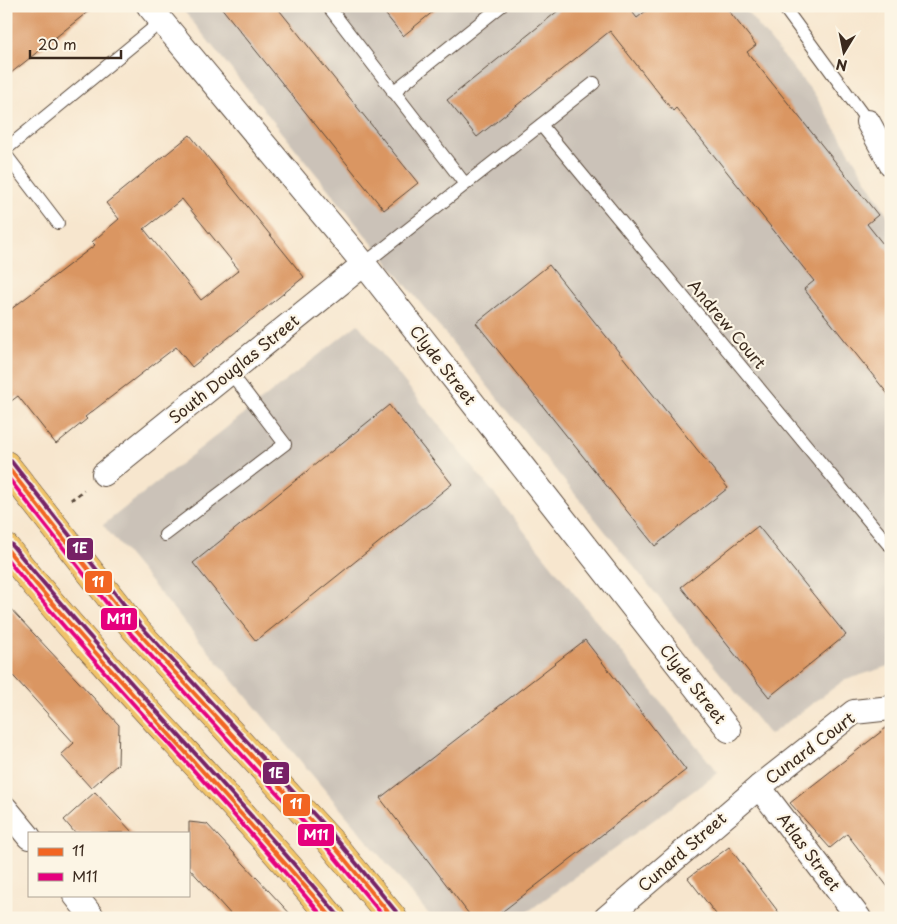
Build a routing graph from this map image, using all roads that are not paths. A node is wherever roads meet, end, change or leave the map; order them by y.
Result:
1 (328, 6) edge
2 (501, 6) edge
3 (783, 6) edge
4 (156, 14) edge
5 (594, 83) dead end
6 (394, 92) junction
7 (868, 122) joint
8 (541, 125) junction
9 (6, 149) edge
10 (6, 155) edge
11 (891, 164) edge
12 (465, 184) junction
13 (58, 223) dead end
14 (364, 264) junction
15 (230, 372) junction
16 (6, 465) edge
17 (104, 474) dead end
18 (165, 535) dead end
19 (888, 544) dead end
20 (6, 548) edge
21 (891, 708) edge
22 (729, 730) dead end
23 (759, 787) junction
24 (6, 809) edge
25 (28, 836) edge
26 (76, 896) edge
27 (93, 918) edge
28 (332, 918) edge
29 (393, 918) edge
30 (606, 918) edge
31 (860, 918) edge

1 - 6 lane
2 - 6 lane
3 - 7 lane
4 - 9 lane
4 - 14 street, Clyde Street
5 - 8 lane
6 - 12 lane
7 - 11 street
8 - 12 lane
8 - 19 lane, Andrew Court
10 - 13 lane
12 - 14 lane
14 - 15 street, South Douglas Street
14 - 22 street, Clyde Street
15 - 17 street, South Douglas Street
15 - 18 lane
16 - 29 main road
20 - 28 main road
21 - 23 street, Cunard Court
23 - 30 street, Cunard Street
23 - 31 street, Atlas Street
24 - 25 street
26 - 27 street

